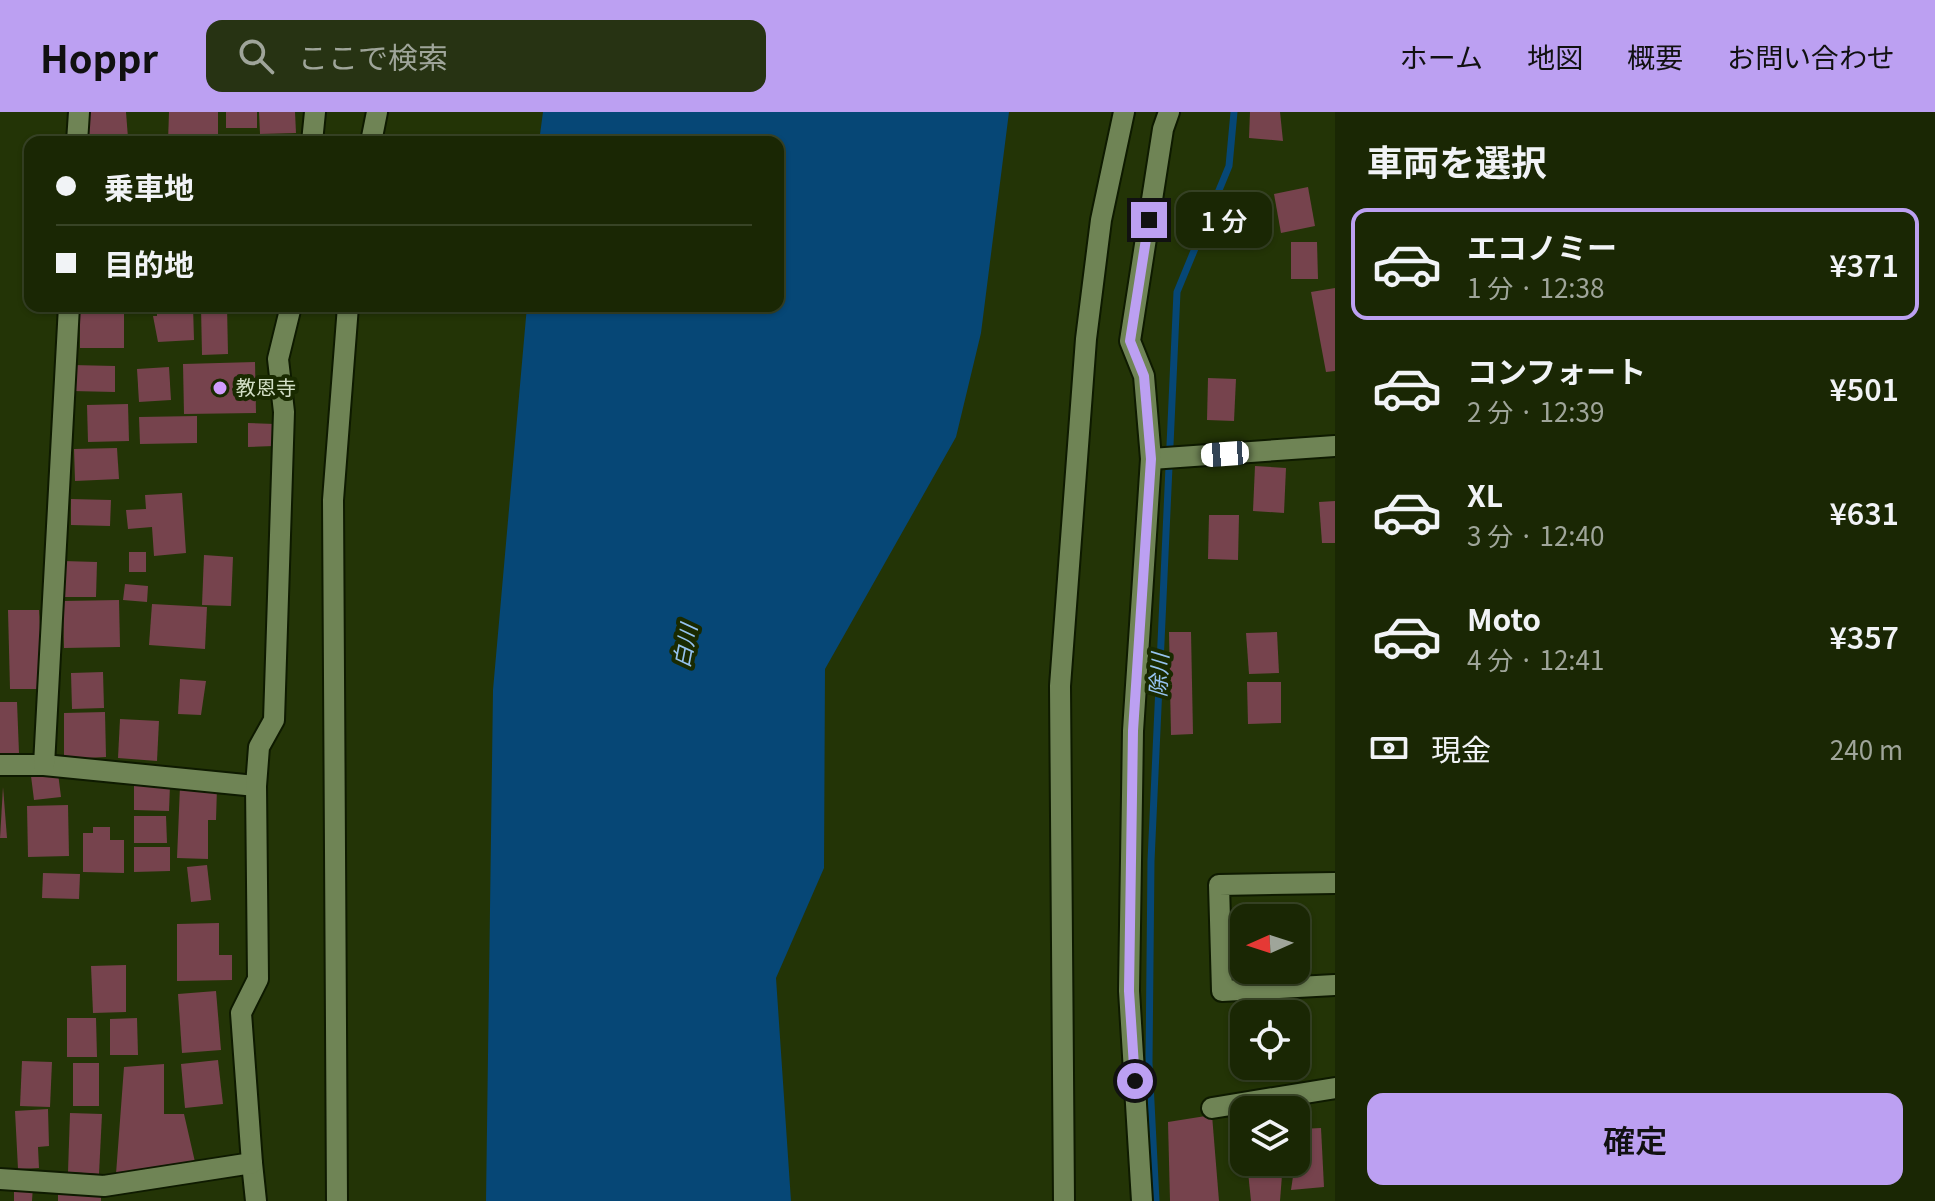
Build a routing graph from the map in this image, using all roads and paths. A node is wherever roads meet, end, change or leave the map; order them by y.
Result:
1 (79, 112) edge
2 (315, 112) edge
3 (377, 112) edge
4 (1124, 112) edge
5 (1169, 112) edge
6 (77, 136) edge
7 (313, 136) edge
8 (372, 136) edge
9 (69, 312) edge
10 (290, 312) edge
11 (348, 312) edge
12 (1335, 446) edge
13 (1151, 459) junction
14 (0, 765) edge
15 (44, 765) junction
16 (256, 786) junction
17 (1335, 883) edge
18 (1335, 985) edge
19 (1335, 1088) edge
20 (1212, 1108) dead end
21 (252, 1163) junction
22 (0, 1179) edge
23 (256, 1201) edge
24 (337, 1201) edge
25 (1064, 1201) edge
26 (1142, 1201) edge

1 - 6 street
2 - 7 street
3 - 8 street
4 - 25 street
5 - 13 street
9 - 15 street
10 - 16 street
11 - 24 street
12 - 13 street
13 - 26 street
14 - 15 street
15 - 16 street
16 - 21 street
17 - 18 street
19 - 20 street
21 - 22 street
21 - 23 street

